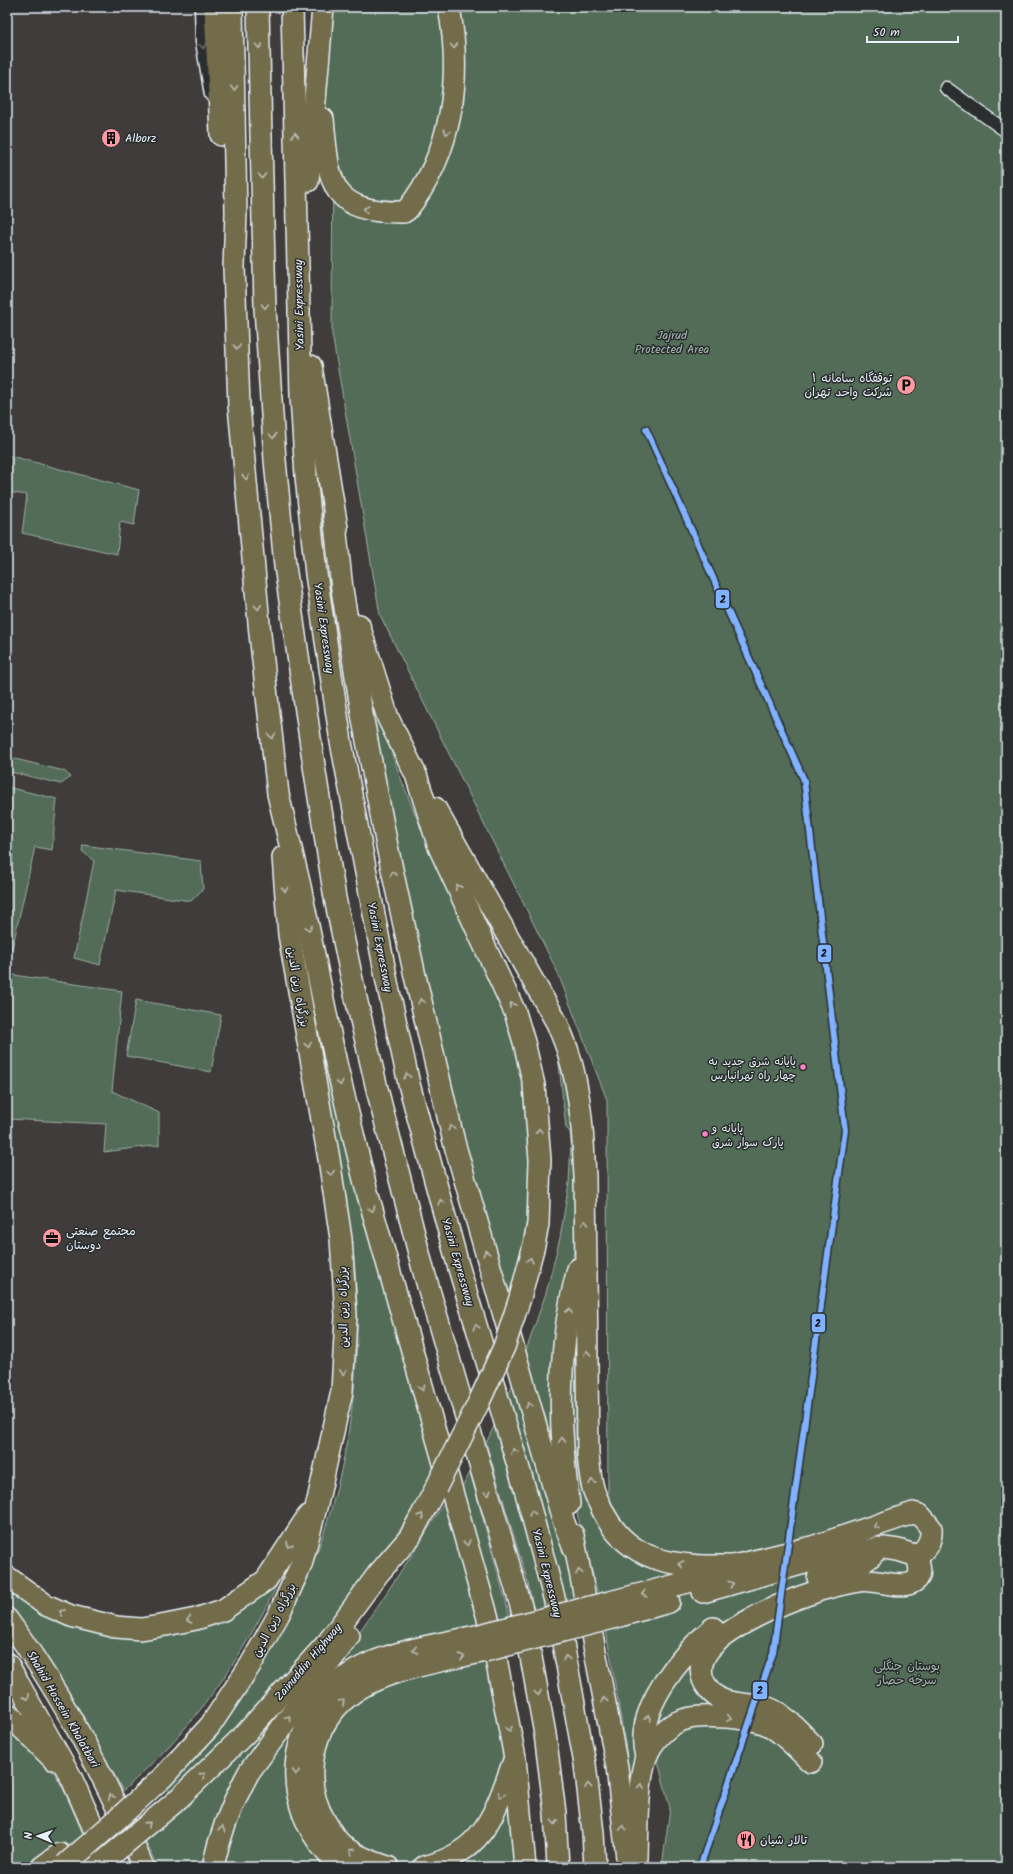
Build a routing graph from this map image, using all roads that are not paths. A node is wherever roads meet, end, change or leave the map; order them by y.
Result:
1 (201, 7) edge
2 (215, 7) edge
3 (232, 7) edge
4 (258, 7) edge
5 (292, 7) edge
6 (449, 7) edge
7 (323, 11) edge
8 (318, 64) junction
9 (946, 88) dead end
10 (1006, 131) edge
11 (221, 139) junction
12 (234, 266) junction
13 (299, 286) junction
14 (300, 311) junction
15 (334, 514) junction
16 (416, 775) junction
17 (278, 794) junction
18 (585, 1244) junction
19 (318, 1500) junction
20 (410, 1537) junction
21 (574, 1548) junction
22 (877, 1548) junction
23 (917, 1556) junction
24 (734, 1566) junction
25 (7, 1578) edge
26 (612, 1610) junction
27 (7, 1619) edge
28 (482, 1643) junction
29 (7, 1663) edge
30 (7, 1713) edge
31 (646, 1756) junction
32 (515, 1758) junction
33 (71, 1777) junction
34 (63, 1862) edge
35 (42, 1867) edge
36 (97, 1867) edge
37 (111, 1867) edge
38 (143, 1867) edge
39 (213, 1867) edge
40 (340, 1867) edge
41 (388, 1867) edge
42 (424, 1867) edge
43 (525, 1867) edge
44 (558, 1867) edge
45 (595, 1867) edge
46 (628, 1867) edge
47 (637, 1867) edge

1 -> 11 street
2 - 11 highway
3 -> 12 highway
4 -> 44 highway
13 -> 5 highway, Yasini Expressway
6 -> 8 highway
7 - 8 highway
8 - 13 highway
9 - 10 street
11 - 12 highway
12 -> 17 highway
13 - 14 highway, Yasini Expressway
14 - 15 highway
45 -> 14 highway, Yasini Expressway
15 - 16 highway
21 -> 15 highway
18 -> 16 highway
20 -> 16 highway, Zainuddin Highway, bridge
17 -> 19 highway, بزرگراه زین الدین
17 -> 32 highway
21 -> 18 highway
24 -> 18 highway
19 -> 25 highway
19 - 34 highway, بزرگراه زین الدین, bridge
36 -> 20 highway, Zainuddin Highway, bridge
39 -> 20 highway
46 -> 21 highway
22 - 23 highway
26 -> 22 highway
31 -> 22 highway
23 -> 24 highway
31 -> 23 highway
24 -> 26 highway
26 - 28 highway, bridge
38 -> 27 highway, Shahid Hossein Khalatbari
28 -> 40 highway
41 -> 28 highway
29 -> 33 highway, Shahid Hossein Khalatbari
30 - 33 highway
47 -> 31 highway
32 -> 42 highway
32 - 43 highway
33 - 37 highway, Shahid Hossein Khalatbari
34 - 35 highway

